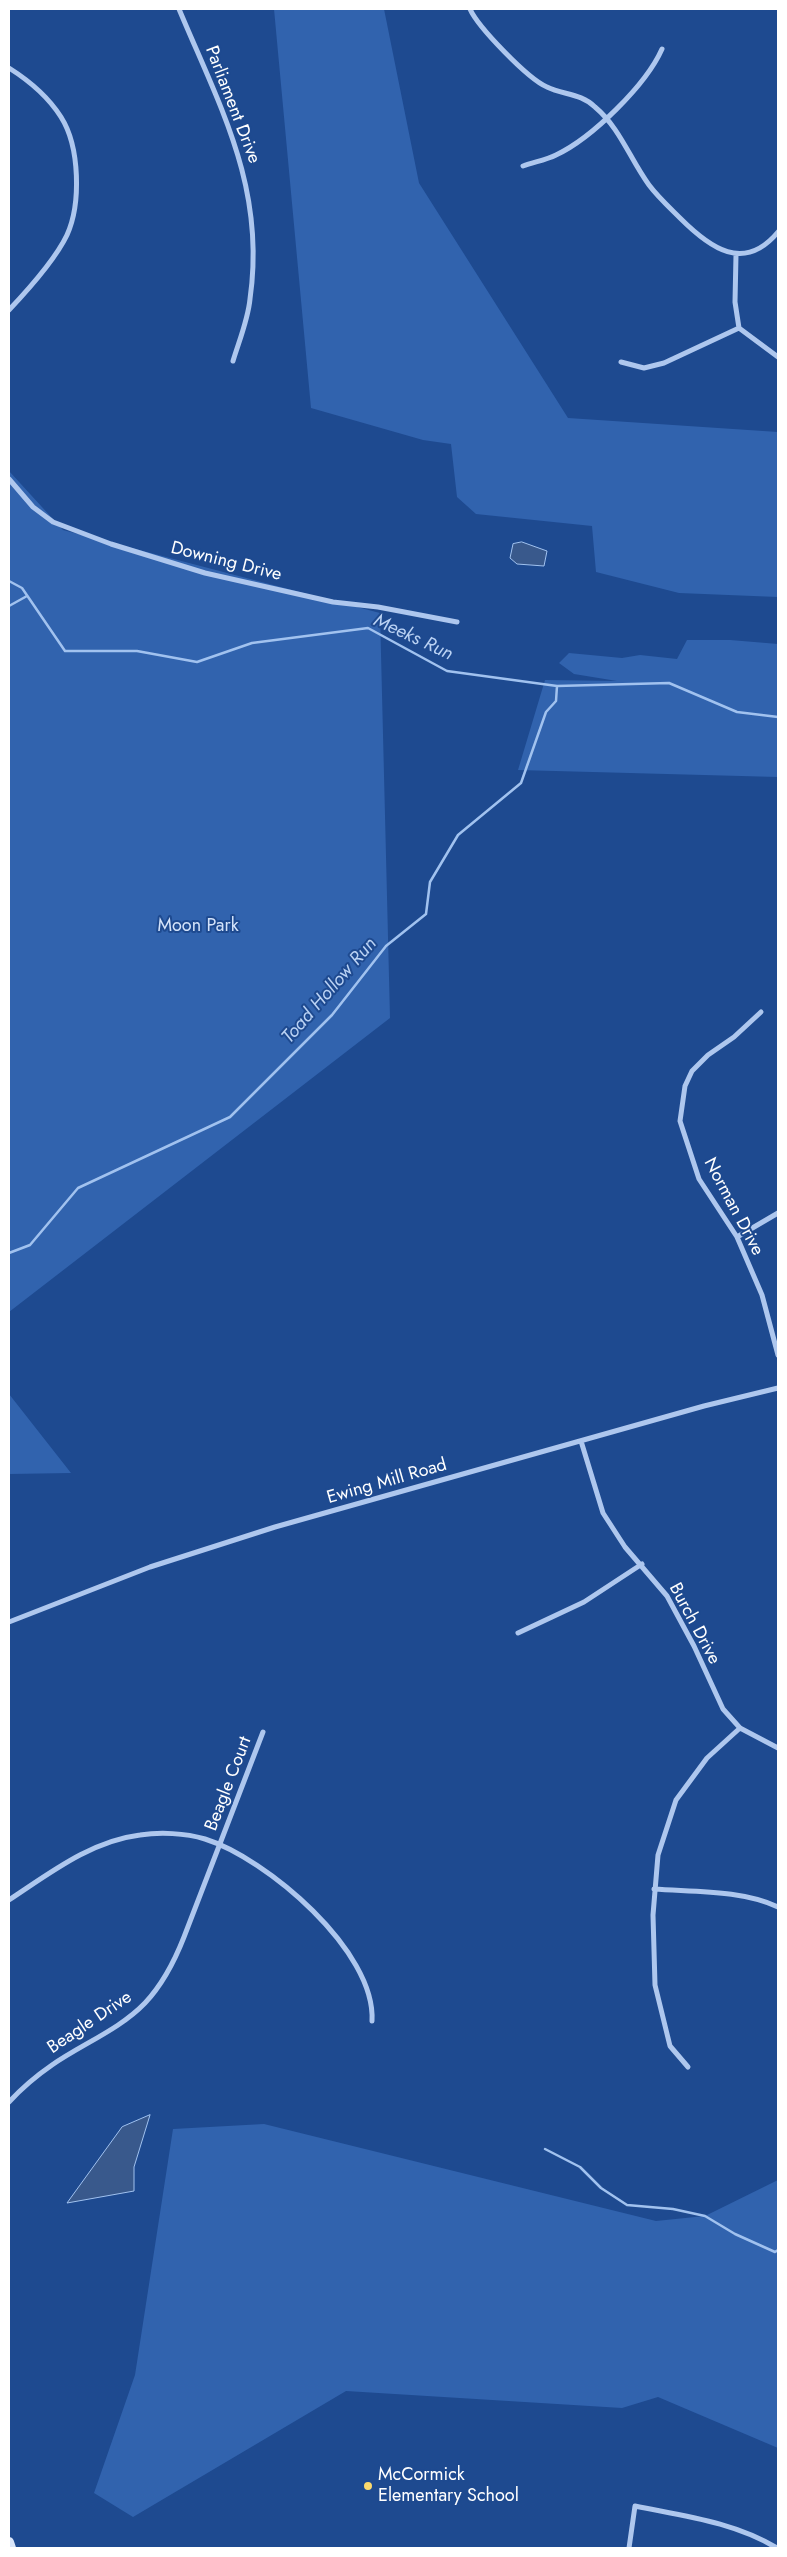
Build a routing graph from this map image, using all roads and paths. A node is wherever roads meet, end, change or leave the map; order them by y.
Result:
1 (179, 9) edge
2 (470, 9) edge
3 (662, 49) dead end
4 (9, 68) edge
5 (607, 117) junction
6 (523, 166) dead end
7 (778, 232) edge
8 (736, 255) junction
9 (9, 310) edge
10 (739, 328) junction
11 (778, 357) edge
12 (233, 361) dead end
13 (621, 362) dead end
14 (9, 479) edge
15 (457, 622) dead end
16 (761, 1012) dead end
17 (778, 1213) edge
18 (736, 1237) junction
19 (778, 1355) edge
20 (778, 1388) edge
21 (581, 1441) junction
22 (642, 1564) junction
23 (9, 1622) edge
24 (518, 1633) dead end
25 (740, 1728) junction
26 (263, 1732) dead end
27 (778, 1748) edge
28 (220, 1846) junction
29 (654, 1889) junction
30 (9, 1900) edge
31 (778, 1907) edge
32 (372, 2020) dead end
33 (688, 2067) dead end
34 (9, 2102) edge
35 (9, 2542) edge
36 (11, 2548) edge
37 (629, 2548) edge
38 (778, 2548) edge

1 - 12 street, Parliament Drive
2 - 5 street
3 - 5 street
4 - 9 street
5 - 6 street
5 - 8 street
7 - 8 street
8 - 10 street
10 - 11 street
10 - 13 street
14 - 15 street, Downing Drive
16 - 18 street, Norman Drive
17 - 18 street
18 - 19 street, Norman Drive
20 - 21 street, Ewing Mill Road
21 - 22 street, Burch Drive
21 - 23 street, Ewing Mill Road
22 - 24 street
22 - 25 street, Burch Drive
25 - 27 street, Burch Drive
25 - 29 street
26 - 28 street, Beagle Court
28 - 30 street
28 - 32 street
28 - 34 street, Beagle Drive
29 - 31 street
29 - 33 street
35 - 36 main road
37 - 38 street

